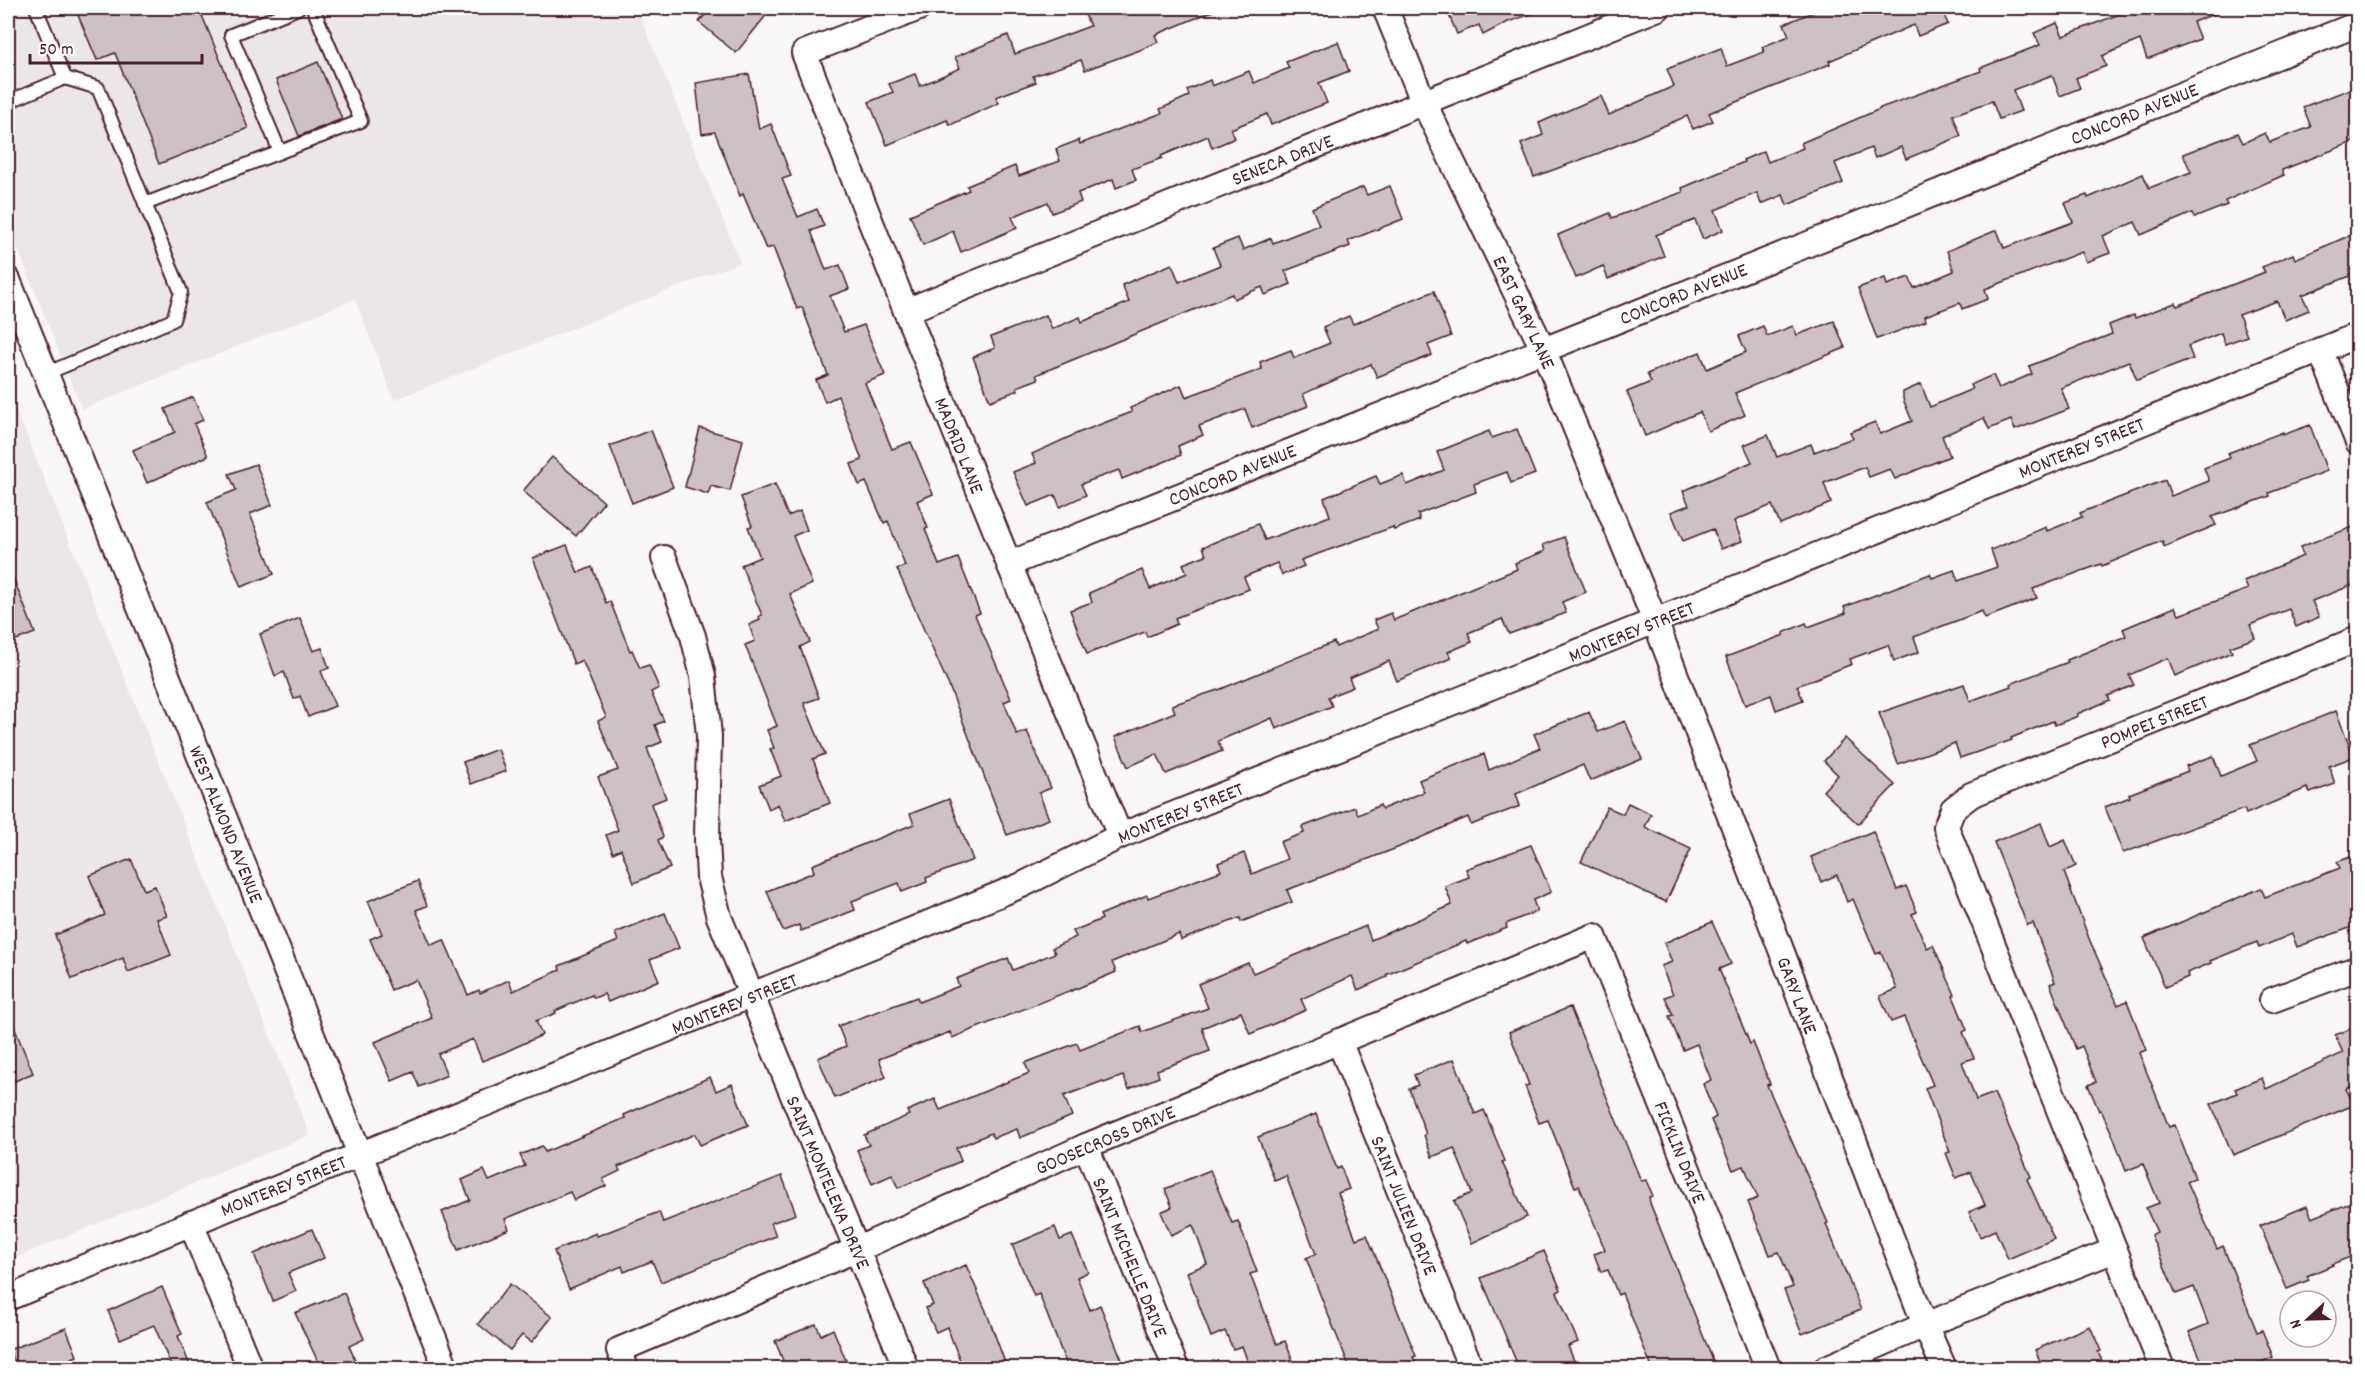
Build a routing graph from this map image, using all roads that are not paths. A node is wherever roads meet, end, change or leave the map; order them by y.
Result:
1 (36, 8) edge
2 (298, 8) edge
3 (313, 8) edge
4 (919, 8) edge
5 (1385, 8) edge
6 (1658, 8) edge
7 (2358, 24) edge
8 (66, 78) junction
9 (1423, 101) junction
10 (8, 102) edge
11 (280, 152) junction
12 (145, 204) junction
13 (8, 280) edge
14 (12, 306) edge
15 (906, 311) junction
16 (2356, 339) edge
17 (1543, 349) junction
18 (2320, 350) junction
19 (45, 374) junction
20 (2358, 442) edge
21 (664, 558) dead end
22 (1009, 564) junction
23 (1655, 621) junction
24 (2357, 641) edge
25 (1120, 836) junction
26 (1594, 936) joint
27 (2358, 968) edge
28 (751, 997) junction
29 (2272, 1000) dead end
30 (1339, 1041) junction
31 (1086, 1146) junction
32 (360, 1153) junction
33 (191, 1223) junction
34 (858, 1249) junction
35 (2115, 1250) junction
36 (8, 1298) edge
37 (1925, 1325) junction
38 (623, 1359) edge
39 (250, 1368) edge
40 (446, 1368) edge
41 (906, 1368) edge
42 (1176, 1368) edge
43 (1471, 1368) edge
44 (1768, 1368) edge
45 (1826, 1368) edge
46 (1944, 1368) edge
47 (2162, 1368) edge

1 - 8 lane
2 - 11 lane
3 - 11 lane
4 - 15 street, MADRID LANE
5 - 9 street, EAST GARY LANE
6 - 9 street, SENECA DRIVE
7 - 17 street, CONCORD AVENUE
8 - 10 lane
8 - 12 lane
9 - 15 street, SENECA DRIVE
9 - 17 street, EAST GARY LANE
11 - 12 lane
12 - 19 lane
13 - 14 street, WEST ALMOND AVENUE
14 - 19 street, WEST ALMOND AVENUE
15 - 22 street, MADRID LANE
16 - 18 street, MONTEREY STREET
17 - 22 street, CONCORD AVENUE
17 - 23 street, EAST GARY LANE
18 - 20 street
18 - 23 street, MONTEREY STREET
19 - 32 street, WEST ALMOND AVENUE
21 - 28 street, SAINT MONTELENA DRIVE
22 - 25 street, MADRID LANE
23 - 25 street, MONTEREY STREET
23 - 37 street, GARY LANE
24 - 35 street, POMPEI STREET
25 - 28 street, MONTEREY STREET
26 - 30 street, GOOSECROSS DRIVE
26 - 44 street, FICKLIN DRIVE
27 - 29 street
28 - 32 street, MONTEREY STREET
28 - 34 street, SAINT MONTELENA DRIVE
30 - 31 street, GOOSECROSS DRIVE
30 - 43 street, SAINT JULIEN DRIVE
31 - 34 street, GOOSECROSS DRIVE
31 - 42 street, SAINT MICHELLE DRIVE
32 - 33 street, MONTEREY STREET
32 - 40 street, WEST ALMOND AVENUE
33 - 36 street, MONTEREY STREET
33 - 39 street
34 - 38 street, GOOSECROSS DRIVE
34 - 41 street, SAINT MONTELENA DRIVE
35 - 37 street
35 - 47 street
37 - 45 street
37 - 46 street, GARY LANE

